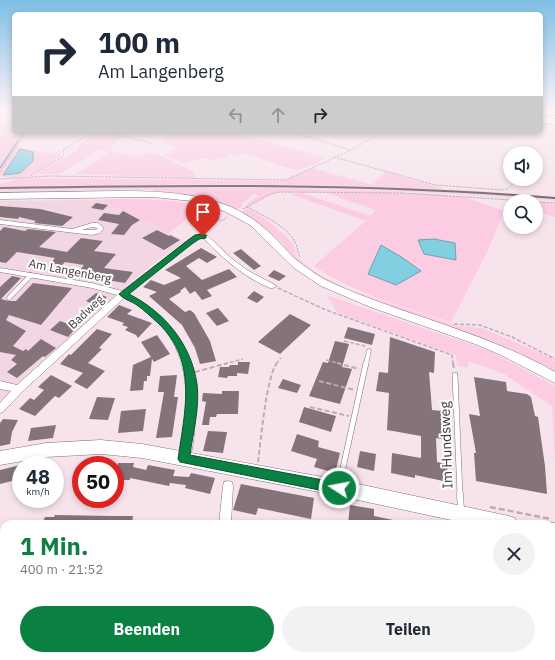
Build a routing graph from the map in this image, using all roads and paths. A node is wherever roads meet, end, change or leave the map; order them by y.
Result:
1 (20, 141) edge
2 (79, 141) edge
3 (141, 141) edge
4 (321, 141) edge
5 (366, 141) edge
6 (154, 144) dead end
7 (350, 150) junction
8 (334, 157) junction
9 (0, 172) edge
10 (28, 177) junction
11 (0, 179) edge
12 (511, 186) edge
13 (0, 196) edge
14 (503, 199) edge
15 (543, 202) edge
16 (555, 203) edge
17 (226, 213) dead end
18 (0, 222) edge
19 (71, 232) dead end
20 (200, 236) junction
21 (302, 259) dead end
22 (0, 270) edge
23 (31, 275) junction
24 (273, 286) joint
25 (123, 294) junction
26 (8, 298) dead end
27 (453, 324) dead end
28 (344, 340) dead end
29 (370, 351) joint
30 (281, 358) dead end
31 (243, 359) dead end
32 (555, 359) edge
33 (326, 360) dead end
34 (365, 370) junction
35 (189, 373) junction
36 (455, 375) joint
37 (555, 378) edge
38 (319, 380) dead end
39 (0, 385) edge
40 (19, 389) junction
41 (360, 392) junction
42 (310, 407) dead end
43 (0, 409) edge
44 (354, 418) junction
45 (0, 458) edge
46 (184, 459) junction
47 (257, 472) junction
48 (228, 486) dead end
49 (339, 488) junction
50 (462, 519) edge
51 (225, 520) edge

1 - 9 path
2 - 10 path
3 - 6 path
4 - 7 path
5 - 7 path
7 - 8 path
8 - 10 path
8 - 12 path
10 - 11 path
13 - 37 main road
14 - 21 path
15 - 16 path
17 - 20 path
18 - 19 street
20 - 24 street
20 - 25 street, Badweg
22 - 23 street, Am Langenberg
23 - 25 street, Am Langenberg
23 - 26 lane
24 - 36 path
25 - 35 street, Am Langenberg
25 - 40 street, Badweg
27 - 32 path
28 - 29 path
29 - 34 lane
30 - 47 path
31 - 35 path
33 - 34 path
34 - 41 lane
35 - 46 street, Am Langenberg
36 - 50 lane, Im Hundsweg
38 - 41 path
39 - 40 street
40 - 43 street, Badweg
41 - 44 lane
42 - 44 path
44 - 49 lane
45 - 46 main road
46 - 47 main road
47 - 49 main road
48 - 51 street
49 - 50 main road

